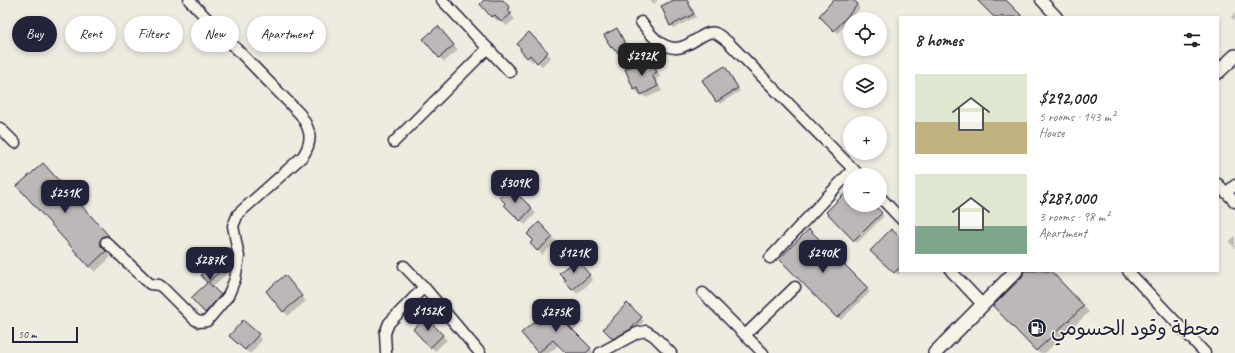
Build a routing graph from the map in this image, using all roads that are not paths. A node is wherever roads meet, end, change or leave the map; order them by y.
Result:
1 (189, 0) edge
2 (442, 0) edge
3 (1041, 0) edge
4 (1056, 16) edge
5 (641, 22) dead end
6 (488, 48) junction
7 (1235, 56) edge
8 (1219, 71) edge
9 (510, 72) dead end
10 (0, 128) edge
11 (394, 142) dead end
12 (15, 143) dead end
13 (852, 168) edge
14 (1235, 184) edge
15 (843, 185) edge
16 (1219, 185) edge
17 (1226, 193) junction
18 (1235, 202) edge
19 (887, 204) edge
20 (899, 217) edge
21 (106, 242) dead end
22 (770, 258) dead end
23 (404, 266) dead end
24 (951, 272) edge
25 (1015, 272) edge
26 (1129, 272) edge
27 (424, 287) junction
28 (795, 287) dead end
29 (703, 293) dead end
30 (982, 304) junction
31 (745, 335) junction
32 (386, 353) edge
33 (480, 353) edge
34 (600, 353) edge
35 (671, 353) edge
36 (763, 353) edge
37 (935, 353) edge
38 (1205, 353) edge

1 - 21 street
2 - 6 street
3 - 4 street
5 - 13 street
6 - 9 street
6 - 11 street
7 - 8 street
10 - 12 street
14 - 17 street
15 - 22 street
16 - 17 street
17 - 18 street
19 - 20 street
23 - 27 street
24 - 30 street
25 - 30 street
26 - 38 street
27 - 32 street
27 - 33 street
28 - 31 street
29 - 31 street
30 - 37 street
31 - 36 street
34 - 35 street

